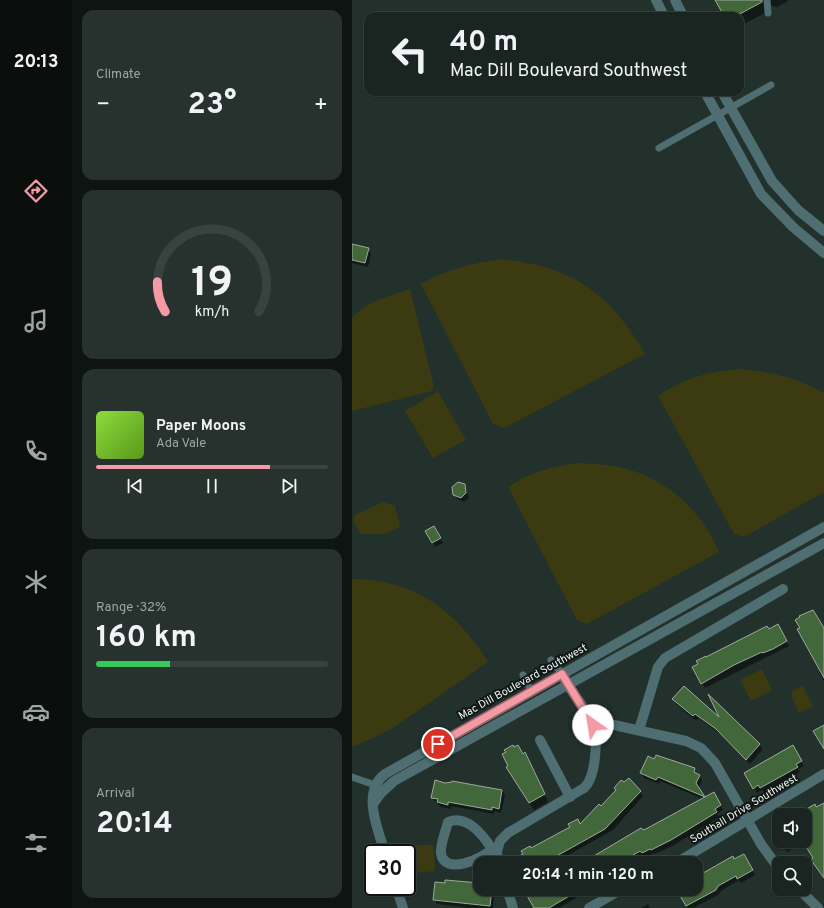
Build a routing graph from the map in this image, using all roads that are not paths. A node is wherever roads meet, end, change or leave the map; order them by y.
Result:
1 (656, 0) edge
2 (675, 0) edge
3 (767, 0) edge
4 (662, 12) edge
5 (681, 12) edge
6 (768, 13) dead end
7 (771, 85) dead end
8 (707, 96) edge
9 (724, 96) edge
10 (730, 107) junction
11 (717, 115) junction
12 (659, 148) dead end
13 (824, 231) edge
14 (824, 253) edge
15 (824, 527) edge
16 (824, 543) edge
17 (783, 589) dead end
18 (551, 660) dead end
19 (562, 674) junction
20 (523, 675) dead end
21 (568, 685) junction
22 (531, 691) junction
23 (593, 725) junction
24 (639, 730) junction
25 (540, 740) dead end
26 (824, 774) edge
27 (352, 777) edge
28 (375, 785) junction
29 (570, 797) junction
30 (373, 804) junction
31 (748, 820) junction
32 (384, 844) edge
33 (494, 850) junction
34 (496, 856) edge
35 (688, 856) edge
36 (772, 859) edge
37 (399, 896) edge
38 (509, 896) edge
39 (610, 896) edge
40 (806, 896) edge
41 (403, 908) edge
42 (513, 908) edge
43 (589, 908) edge
44 (818, 908) edge

1 - 4 street
2 - 5 street
3 - 6 lane
7 - 10 lane
8 - 11 street
9 - 10 street
10 - 11 lane
10 - 13 street
11 - 12 lane
11 - 14 street
15 - 19 street, Mac Dill Boulevard Southwest
16 - 21 street
17 - 24 street
18 - 19 lane
19 - 21 street
19 - 22 street, Mac Dill Boulevard Southwest
20 - 22 lane
21 - 23 street
21 - 30 street
22 - 28 street, Mac Dill Boulevard Southwest
23 - 24 street
23 - 29 street
24 - 31 street
25 - 29 street
26 - 31 street, Southall Drive Southwest
27 - 28 lane
28 - 30 street
29 - 33 street
30 - 32 street
31 - 35 street, Southall Drive Southwest
31 - 36 street
33 - 33 street
33 - 34 street
37 - 41 street
38 - 42 street
39 - 43 street
40 - 44 street

